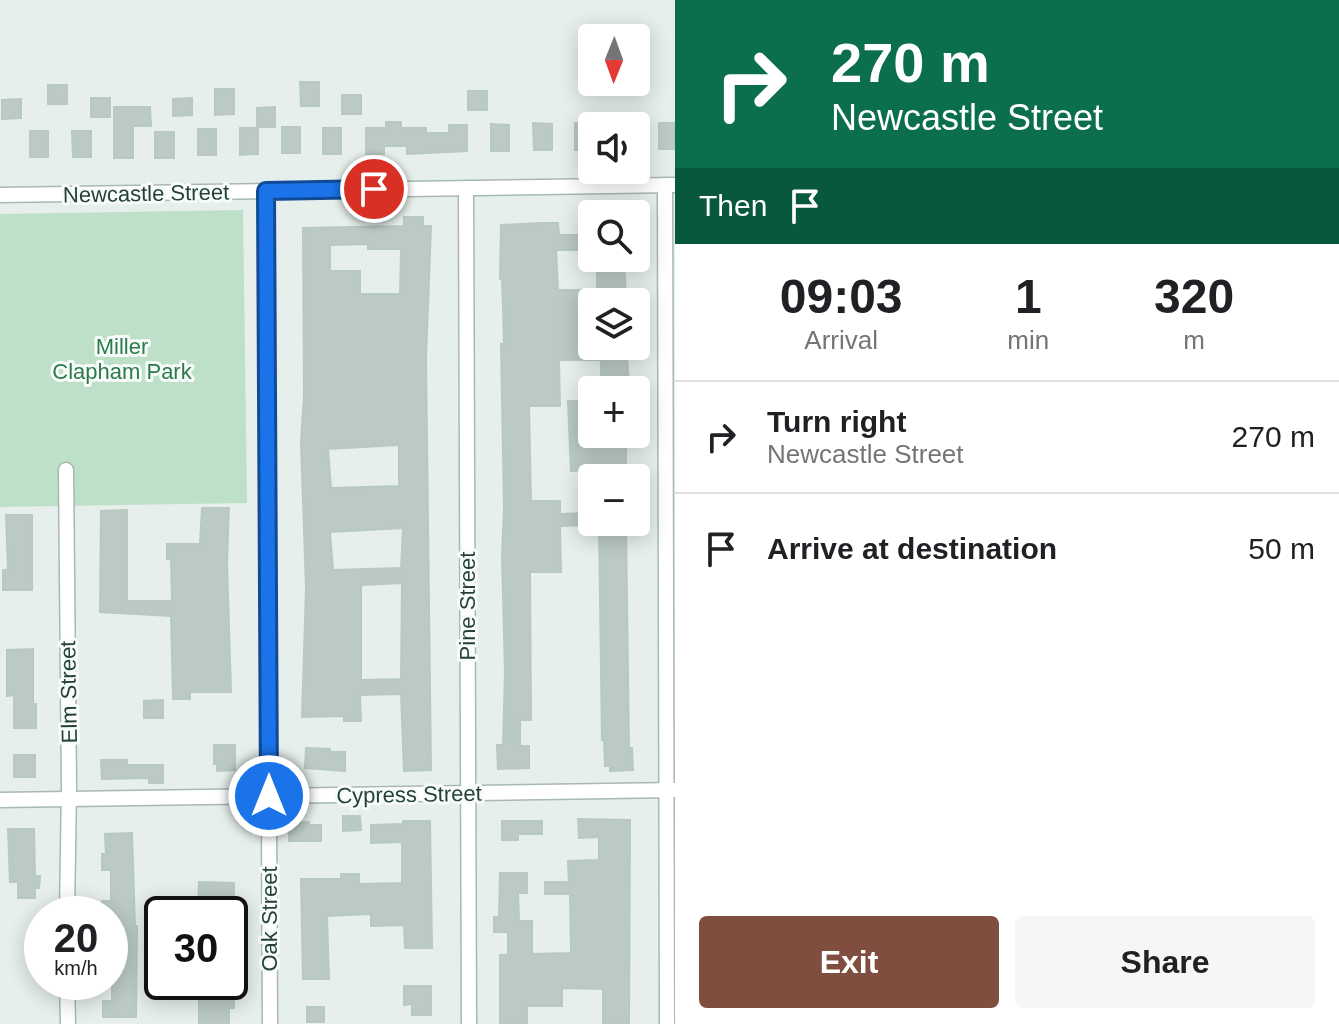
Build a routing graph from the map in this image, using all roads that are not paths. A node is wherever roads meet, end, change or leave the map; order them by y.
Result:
1 (670, 185) edge
2 (466, 188) junction
3 (266, 191) junction
4 (0, 195) edge
5 (66, 470) dead end
6 (671, 790) edge
7 (468, 793) junction
8 (269, 796) junction
9 (67, 799) junction
10 (0, 800) edge
11 (67, 896) edge
12 (67, 1000) edge
13 (68, 1024) edge
14 (270, 1024) edge
15 (469, 1024) edge
16 (667, 1024) edge

1 - 2 street, Newcastle Street
1 - 6 street
2 - 3 street, Newcastle Street
2 - 7 street, Pine Street
3 - 4 street, Newcastle Street
3 - 8 street, Oak Street
5 - 9 street, Elm Street
6 - 7 street, Cypress Street
6 - 16 street
7 - 8 street, Cypress Street
7 - 15 street, Pine Street
8 - 9 street, Cypress Street
8 - 14 street, Oak Street
9 - 10 street, Cypress Street
9 - 11 street, Elm Street
12 - 13 street

